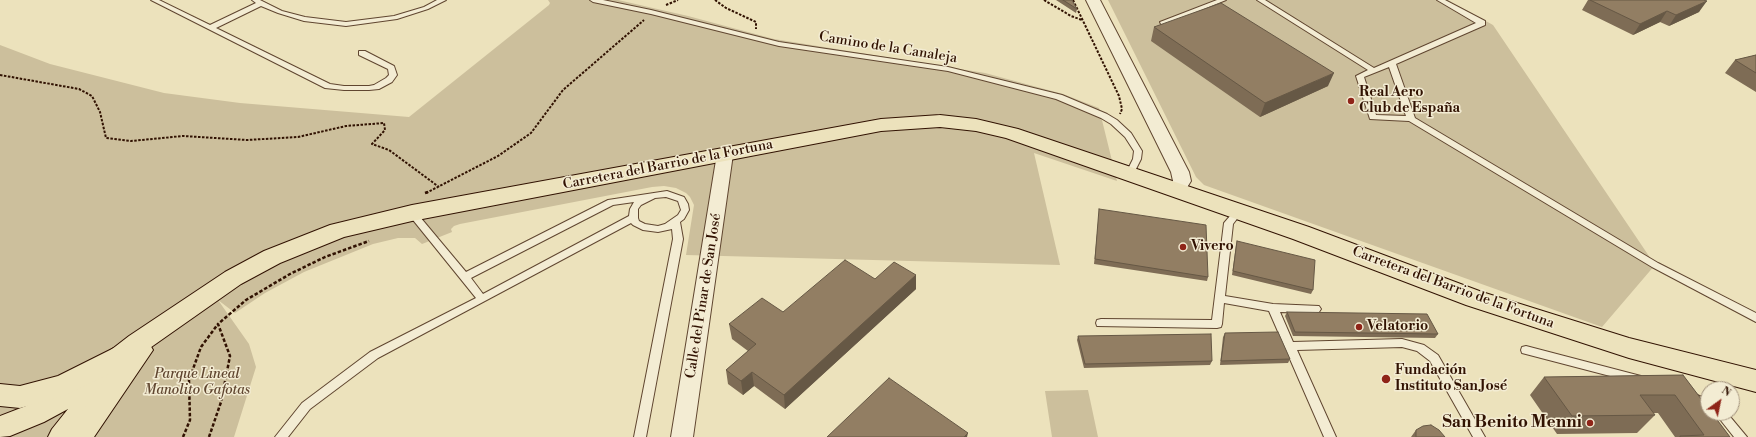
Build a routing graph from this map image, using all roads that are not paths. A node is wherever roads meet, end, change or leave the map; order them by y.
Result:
1 (154, 0) edge
2 (444, 0) edge
3 (593, 0) edge
4 (1093, 0) edge
5 (1223, 0) edge
6 (1260, 0) edge
7 (1440, 0) edge
8 (258, 2) edge
9 (1164, 22) edge
10 (210, 28) junction
11 (362, 53) dead end
12 (1392, 63) junction
13 (1374, 71) junction
14 (1411, 119) junction
15 (725, 154) junction
16 (1130, 174) junction
17 (1177, 190) junction
18 (645, 198) junction
19 (417, 203) junction
20 (1239, 211) junction
21 (633, 218) junction
22 (676, 223) junction
23 (465, 277) junction
24 (482, 299) junction
25 (1220, 299) junction
26 (1273, 308) junction
27 (1316, 308) dead end
28 (1756, 318) edge
29 (1101, 323) dead end
30 (1290, 346) junction
31 (1526, 350) dead end
32 (131, 353) junction
33 (1645, 381) edge
34 (1756, 382) edge
35 (1682, 392) edge
36 (0, 395) edge
37 (1700, 400) edge
38 (1727, 421) edge
39 (0, 428) edge
40 (62, 437) edge
41 (79, 437) edge
42 (281, 437) edge
43 (640, 437) edge
44 (682, 437) edge
45 (1330, 437) edge
46 (1479, 437) edge
47 (1741, 437) edge

1 - 10 lane
2 - 8 lane
3 - 16 lane, Camino de la Canaleja
4 - 17 street
5 - 9 lane
6 - 13 lane
7 - 12 lane
8 - 10 lane
10 - 11 lane
12 - 13 lane
12 - 14 lane
13 - 14 lane
14 - 28 lane
15 - 16 main road, Carretera del Barrio de la Fortuna
15 - 19 main road, Carretera del Barrio de la Fortuna
15 - 44 street, Calle del Pinar de San José
16 - 17 main road, Carretera del Barrio de la Fortuna
17 - 20 main road, Carretera del Barrio de la Fortuna
18 - 21 lane
18 - 22 lane
18 - 23 lane
19 - 23 lane
19 - 32 main road, Carretera del Barrio de la Fortuna
20 - 25 lane
20 - 34 main road, Carretera del Barrio de la Fortuna
21 - 22 lane
21 - 24 lane
22 - 43 lane
23 - 24 lane
24 - 42 lane
25 - 26 lane
25 - 29 lane
26 - 27 lane
26 - 30 lane
30 - 45 lane
30 - 46 lane
31 - 33 lane
32 - 36 main road
32 - 39 main road, Carretera del Barrio de la Fortuna
32 - 40 main road, Carretera del Barrio de la Fortuna
32 - 41 main road
35 - 37 lane
38 - 47 lane

